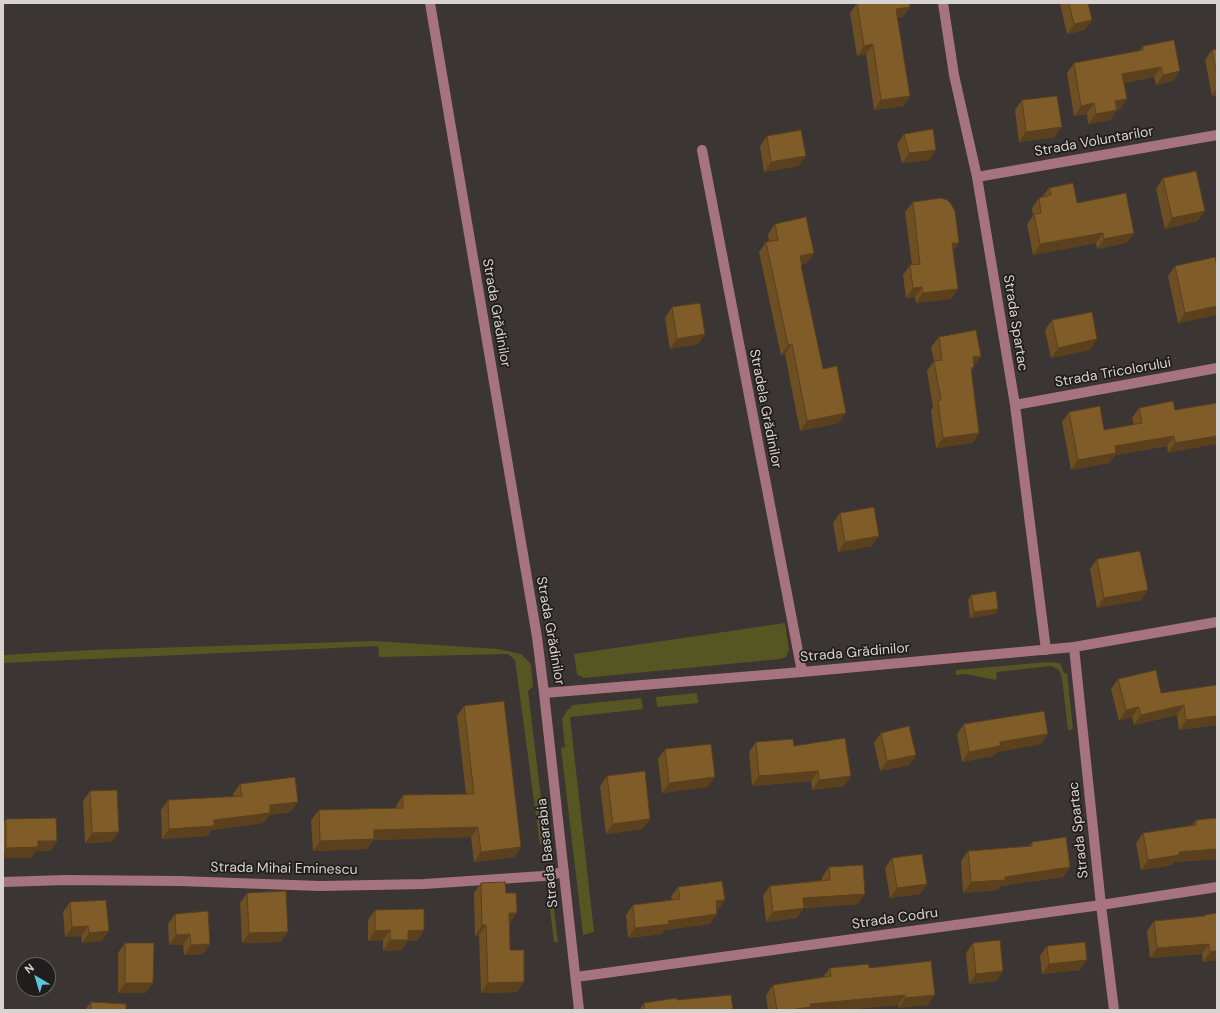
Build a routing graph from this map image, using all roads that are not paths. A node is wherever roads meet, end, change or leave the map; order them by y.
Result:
1 (430, 3) edge
2 (943, 3) edge
3 (1217, 135) edge
4 (702, 150) dead end
5 (977, 177) junction
6 (1217, 368) edge
7 (1015, 405) junction
8 (1217, 622) edge
9 (1074, 647) junction
10 (1046, 650) junction
11 (802, 672) junction
12 (544, 693) junction
13 (564, 872) junction
14 (3, 882) edge
15 (1217, 887) edge
16 (1101, 905) junction
17 (576, 977) junction
18 (580, 1010) edge
19 (1114, 1010) edge

1 - 12 street, Strada Grădinilor
2 - 5 street, Strada Spartac
3 - 5 street, Strada Voluntarilor
4 - 11 street, Stradela Grădinilor
5 - 7 street, Strada Spartac
6 - 7 street, Strada Tricolorului
7 - 10 street, Strada Spartac
8 - 9 street, Strada Grădinilor
9 - 10 street, Strada Grădinilor
9 - 16 street, Strada Spartac
10 - 11 street, Strada Grădinilor
11 - 12 street, Strada Grădinilor
12 - 13 street, Strada Basarabia
13 - 14 street, Strada Mihai Eminescu
13 - 17 street, Strada Basarabia
15 - 16 street, Strada Codru
16 - 17 street, Strada Codru
16 - 19 street, Strada Spartac
17 - 18 street, Strada Basarabia

